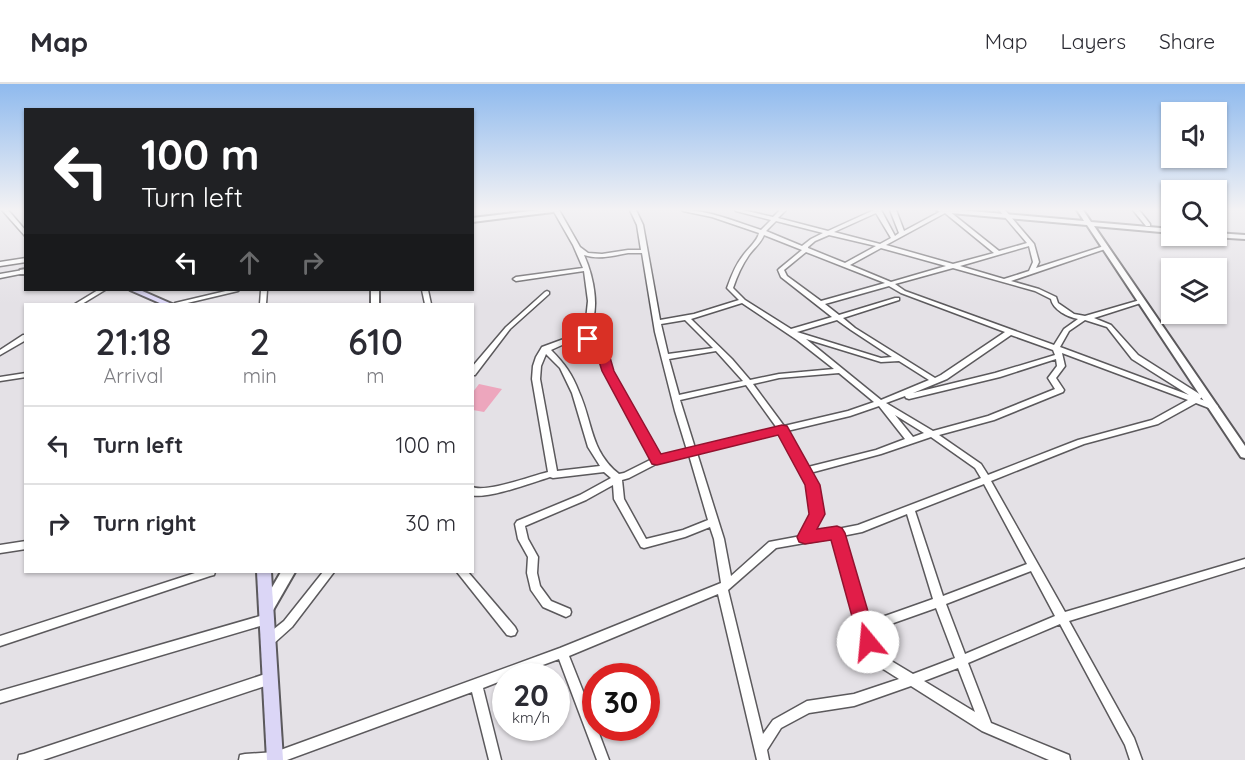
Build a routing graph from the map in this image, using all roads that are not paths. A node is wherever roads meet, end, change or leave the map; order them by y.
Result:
1 (573, 242) edge
2 (643, 242) edge
3 (757, 242) edge
4 (785, 242) edge
5 (811, 242) edge
6 (865, 242) edge
7 (890, 242) edge
8 (985, 242) edge
9 (1030, 242) edge
10 (1102, 242) edge
11 (1032, 244) junction
12 (576, 246) junction
13 (882, 246) junction
14 (1106, 247) junction
15 (806, 250) junction
16 (645, 252) junction
17 (998, 252) junction
18 (24, 260) edge
19 (0, 264) edge
20 (845, 264) junction
21 (948, 266) junction
22 (587, 269) junction
23 (24, 272) edge
24 (1031, 272) junction
25 (0, 276) edge
26 (516, 279) dead end
27 (1002, 281) junction
28 (889, 283) junction
29 (100, 291) edge
30 (136, 291) edge
31 (232, 291) edge
32 (547, 292) dead end
33 (897, 299) dead end
34 (742, 301) junction
35 (1142, 301) junction
36 (80, 303) edge
37 (166, 303) edge
38 (181, 303) edge
39 (819, 304) junction
40 (837, 317) junction
41 (687, 318) junction
42 (1083, 319) junction
43 (657, 322) junction
44 (583, 332) junction
45 (790, 332) junction
46 (1009, 333) junction
47 (24, 338) edge
48 (545, 349) junction
49 (717, 349) junction
50 (1058, 352) junction
51 (0, 353) edge
52 (666, 357) junction
53 (900, 359) junction
54 (474, 370) edge
55 (841, 371) junction
56 (24, 375) edge
57 (0, 379) edge
58 (935, 381) junction
59 (748, 382) junction
60 (677, 398) junction
61 (1195, 400) junction
62 (880, 403) junction
63 (1214, 407) junction
64 (782, 430) junction
65 (932, 434) junction
66 (911, 440) junction
67 (691, 450) junction
68 (1245, 453) edge
69 (657, 460) junction
70 (606, 469) junction
71 (806, 471) junction
72 (551, 474) junction
73 (617, 478) junction
74 (986, 479) junction
75 (474, 491) edge
76 (910, 510) junction
77 (713, 522) junction
78 (837, 533) junction
79 (805, 537) junction
80 (24, 545) edge
81 (0, 549) edge
82 (1245, 563) edge
83 (1034, 566) junction
84 (207, 573) edge
85 (264, 573) edge
86 (288, 573) edge
87 (328, 573) edge
88 (463, 573) edge
89 (724, 586) junction
90 (939, 603) junction
91 (566, 612) dead end
92 (267, 614) junction
93 (1062, 618) junction
94 (864, 628) junction
95 (511, 631) dead end
96 (0, 640) edge
97 (268, 642) junction
98 (562, 653) junction
99 (961, 661) junction
100 (271, 678) junction
101 (913, 680) junction
102 (476, 684) junction
103 (0, 697) edge
104 (986, 727) junction
105 (762, 755) edge
106 (275, 759) edge
107 (24, 760) edge
108 (245, 760) edge
109 (495, 760) edge
110 (603, 760) edge
111 (1064, 760) edge
112 (1136, 760) edge

1 - 12 street
2 - 16 street
3 - 34 street
4 - 15 street
5 - 15 street
6 - 13 street
7 - 13 street
8 - 17 street
9 - 11 street
10 - 14 street
11 - 17 street
11 - 24 street
12 - 16 street
12 - 22 street
13 - 20 street
13 - 21 street
14 - 24 street
14 - 35 street
15 - 20 street
15 - 39 street
16 - 43 street
17 - 21 street
18 - 19 street
20 - 28 street
21 - 27 street
21 - 28 street
22 - 26 street
22 - 44 street
23 - 25 street
24 - 27 street
27 - 42 street
28 - 39 street
28 - 46 street
29 - 36 street
30 - 37 main road
31 - 38 street
32 - 54 street
33 - 40 street
34 - 41 street
34 - 45 street
35 - 42 street
35 - 63 street
39 - 40 street
40 - 45 street
40 - 53 street
41 - 43 street
41 - 49 street
42 - 50 street
42 - 63 street
43 - 52 street
44 - 48 street
44 - 69 street
45 - 53 street
45 - 55 street
46 - 50 street
46 - 58 street
47 - 51 street
48 - 70 street
48 - 72 street
49 - 52 street
49 - 59 street
50 - 61 street
50 - 62 street
50 - 65 street
52 - 60 street
53 - 58 street
55 - 59 street
55 - 62 street
56 - 57 street
58 - 62 street
59 - 60 street
59 - 64 street
60 - 67 street
61 - 63 street
61 - 74 street
62 - 64 street
62 - 65 street
62 - 66 street
63 - 68 street
64 - 67 street
64 - 71 street
65 - 66 street
65 - 74 street
66 - 71 street
67 - 69 street
67 - 77 street
69 - 73 street
70 - 72 street
70 - 73 street
71 - 79 street
72 - 75 street
73 - 77 street
73 - 91 street
74 - 76 street
74 - 83 street
76 - 78 street
76 - 90 street
77 - 89 street
78 - 79 street
78 - 94 street
79 - 89 street
80 - 81 street
82 - 93 street
83 - 90 street
83 - 93 street
84 - 96 street
85 - 92 main road
86 - 92 street
87 - 97 street
88 - 95 street
89 - 98 street
89 - 105 street
90 - 94 street
90 - 99 street
92 - 97 main road
92 - 103 street
93 - 99 street
93 - 112 street
94 - 101 street
97 - 100 main road
98 - 102 street
98 - 110 street
99 - 101 street
99 - 104 street
100 - 106 main road
100 - 107 street
101 - 104 street
101 - 105 street
102 - 106 street
102 - 109 street
104 - 111 street
106 - 108 street

